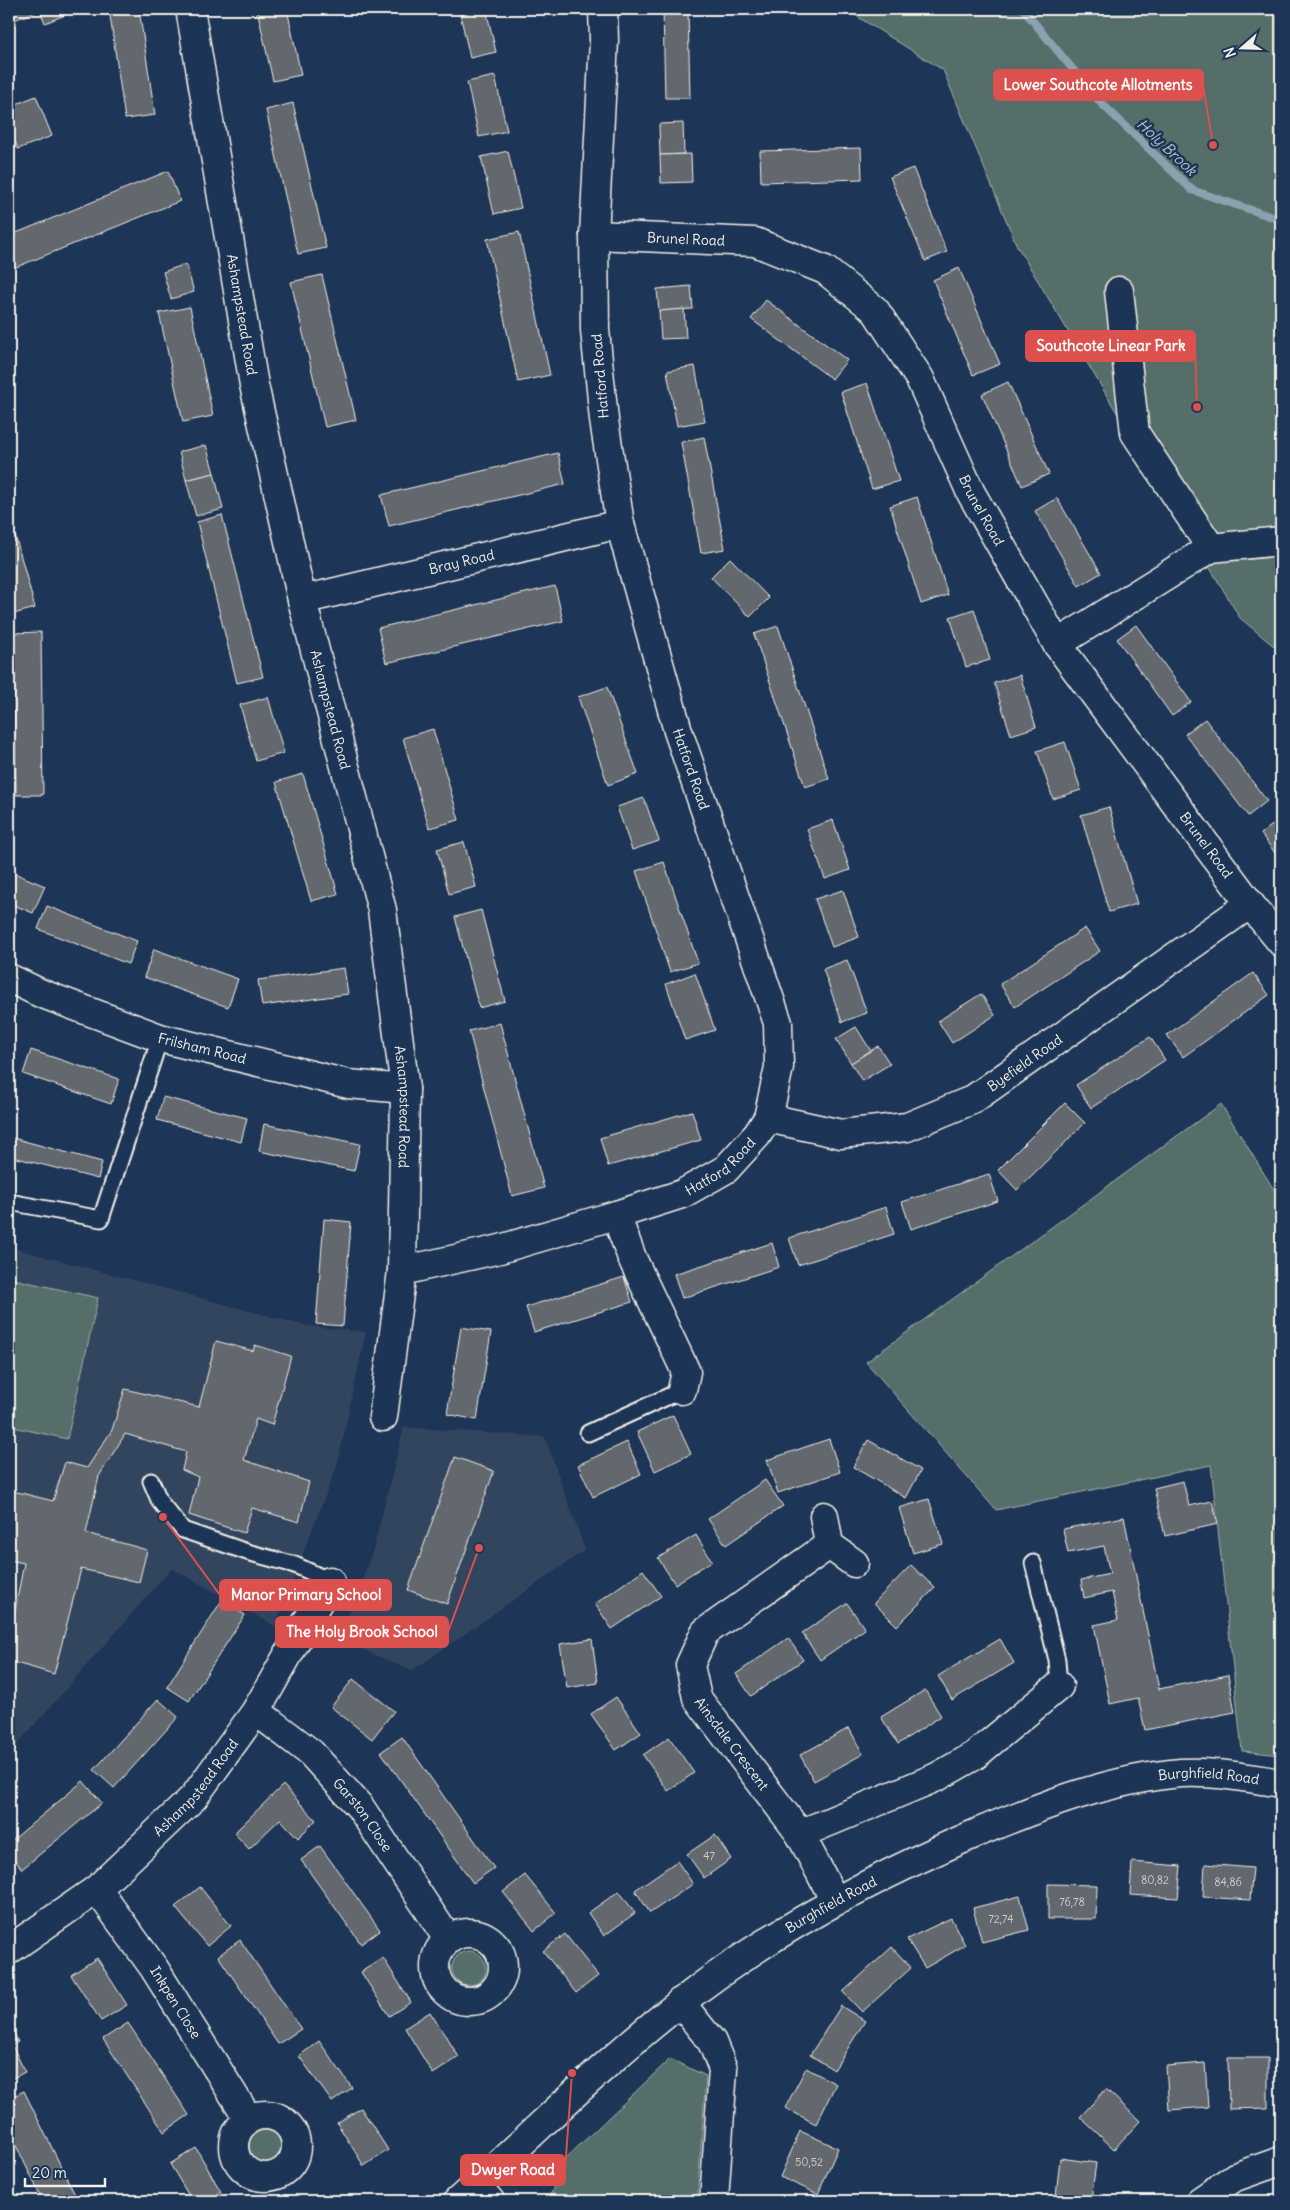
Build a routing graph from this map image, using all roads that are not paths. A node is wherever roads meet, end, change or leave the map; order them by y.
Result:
1 (190, 9) edge
2 (603, 9) edge
3 (594, 235) junction
4 (1118, 291) dead end
5 (620, 524) junction
6 (1281, 541) edge
7 (1212, 548) junction
8 (302, 600) junction
9 (1057, 644) junction
10 (1250, 904) junction
11 (1281, 942) edge
12 (9, 978) edge
13 (160, 1038) junction
14 (405, 1089) junction
15 (768, 1118) junction
16 (9, 1202) edge
17 (616, 1215) junction
18 (402, 1271) junction
19 (682, 1390) joint
20 (383, 1417) dead end
21 (588, 1433) dead end
22 (151, 1481) dead end
23 (824, 1516) dead end
24 (830, 1545) junction
25 (854, 1563) dead end
26 (1033, 1563) dead end
27 (330, 1581) joint
28 (1059, 1686) joint
29 (256, 1711) junction
30 (1281, 1783) edge
31 (800, 1834) junction
32 (97, 1888) junction
33 (835, 1901) junction
34 (448, 1939) dead end
35 (9, 1950) edge
36 (680, 2002) junction
37 (248, 2118) dead end
38 (1281, 2161) edge
39 (475, 2196) edge
40 (714, 2201) edge
41 (1200, 2201) edge

1 - 8 street, Ashampstead Road
2 - 3 street, Hatford Road
3 - 5 street, Hatford Road
3 - 9 street, Brunel Road
4 - 7 street
5 - 8 street, Bray Road
5 - 15 street, Hatford Road
6 - 7 street
7 - 9 street
8 - 14 street, Ashampstead Road
9 - 10 street, Brunel Road
10 - 11 street, Brunel Road
10 - 15 street, Byefield Road
12 - 13 street, Frilsham Road
13 - 14 street, Frilsham Road
13 - 16 lane
14 - 18 street, Ashampstead Road
15 - 17 street, Hatford Road
17 - 18 street, Hatford Road
17 - 19 street
18 - 20 street, Ashampstead Road
19 - 21 lane
22 - 27 lane
23 - 24 street
24 - 25 street
24 - 31 street, Ainsdale Crescent
26 - 28 lane
27 - 29 street, Ashampstead Road
28 - 31 street
29 - 32 street, Ashampstead Road
29 - 34 street, Garston Close
30 - 33 street, Burghfield Road
31 - 33 street, Ainsdale Crescent
32 - 35 street, Ashampstead Road
32 - 37 street, Inkpen Close
33 - 36 street, Burghfield Road
36 - 39 street, Burghfield Road
36 - 40 street
38 - 41 street

